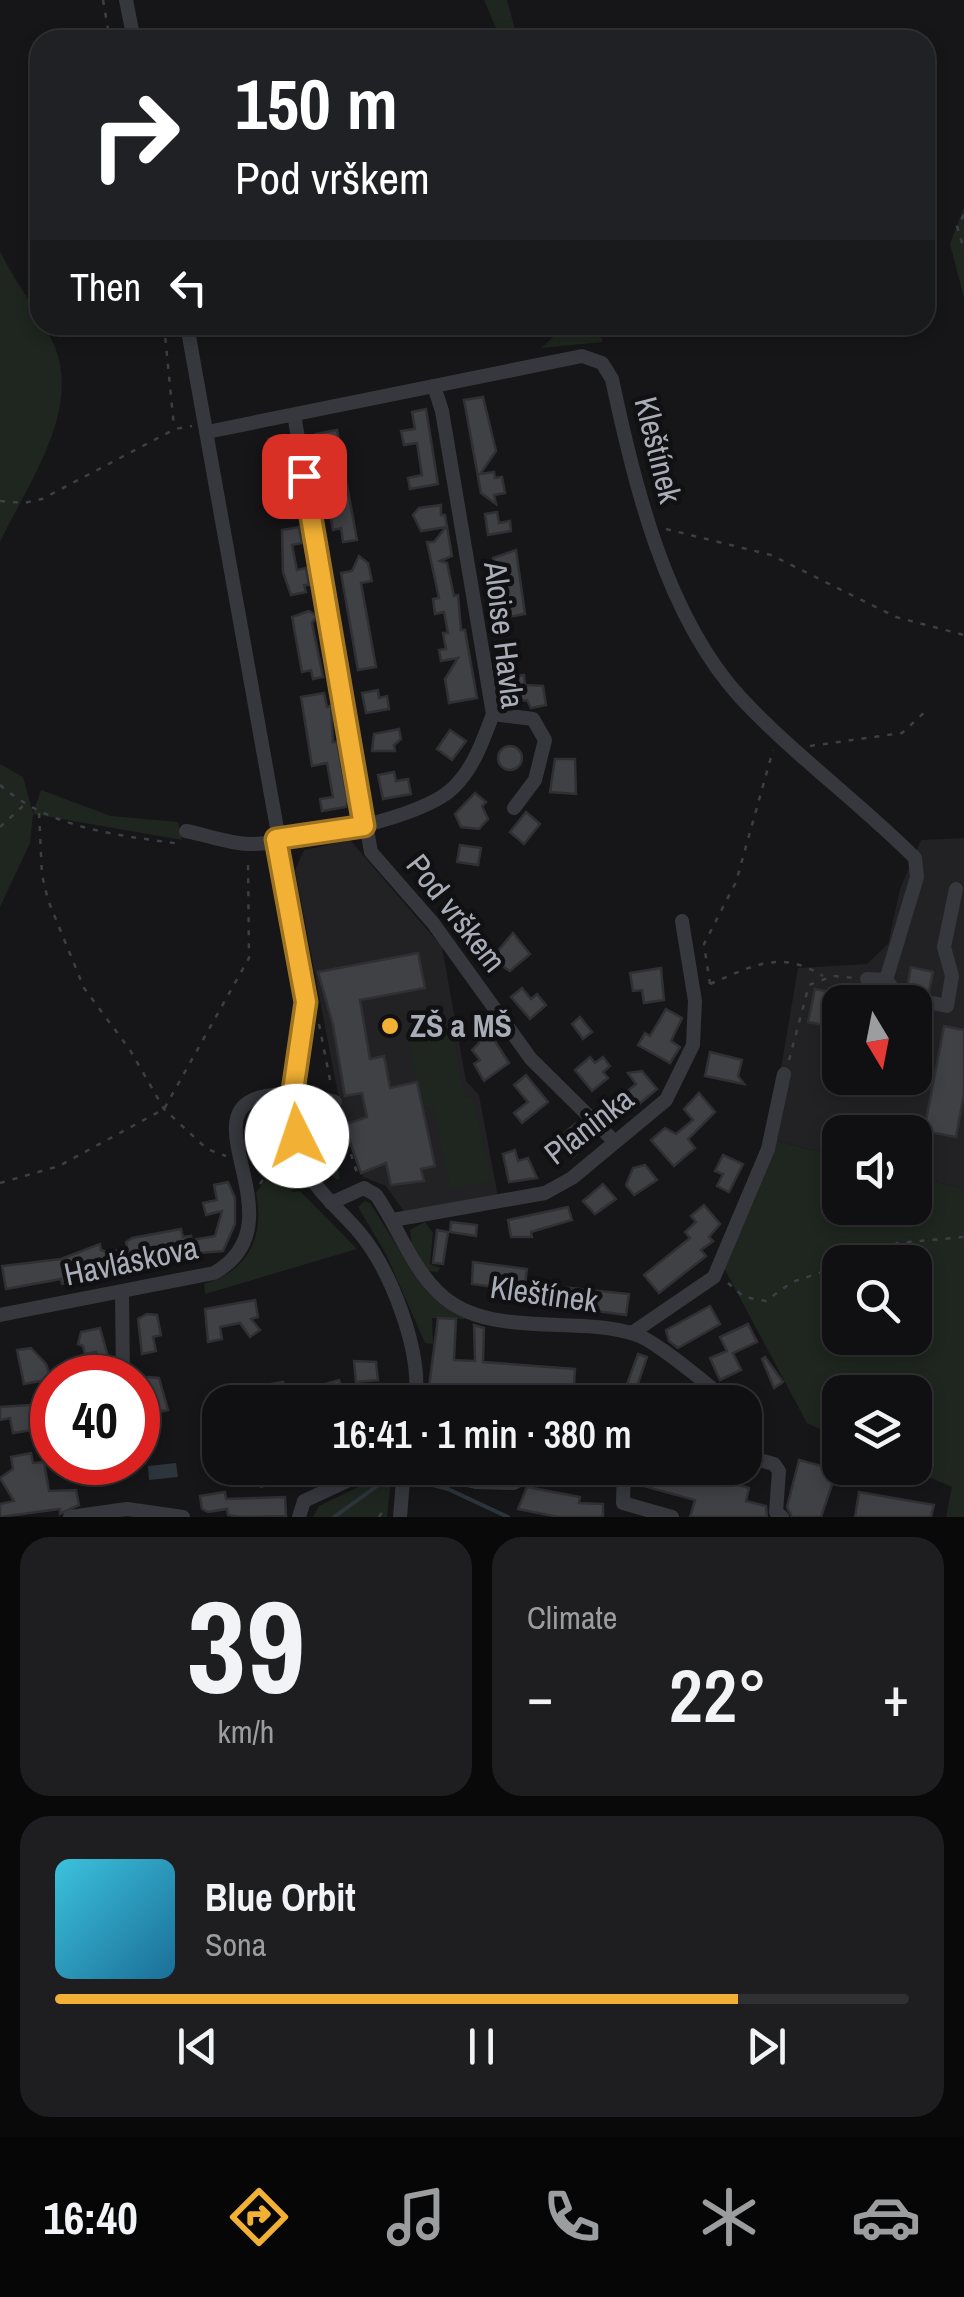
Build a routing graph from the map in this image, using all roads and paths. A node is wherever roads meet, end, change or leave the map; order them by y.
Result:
1 (103, 0) edge
2 (126, 0) edge
3 (108, 30) edge
4 (132, 30) edge
5 (964, 215) edge
6 (964, 250) edge
7 (165, 335) edge
8 (189, 335) edge
9 (434, 386) junction
10 (294, 415) junction
11 (175, 429) junction
12 (207, 432) junction
13 (0, 501) edge
14 (650, 528) junction
15 (964, 635) edge
16 (927, 710) dead end
17 (493, 714) junction
18 (778, 734) junction
19 (793, 748) junction
20 (0, 785) edge
21 (26, 804) junction
22 (514, 808) dead end
23 (39, 813) junction
24 (364, 826) junction
25 (0, 827) edge
26 (186, 831) dead end
27 (276, 839) junction
28 (254, 844) junction
29 (194, 846) dead end
30 (956, 889) dead end
31 (682, 921) dead end
32 (826, 978) junction
33 (867, 979) joint
34 (886, 980) junction
35 (710, 984) junction
36 (699, 988) dead end
37 (319, 1026) dead end
38 (784, 1074) joint
39 (293, 1091) junction
40 (334, 1102) junction
41 (164, 1109) junction
42 (344, 1135) junction
43 (614, 1140) junction
44 (318, 1145) dead end
45 (241, 1160) junction
46 (358, 1178) dead end
47 (0, 1183) edge
48 (332, 1203) junction
49 (393, 1220) junction
50 (964, 1237) edge
51 (890, 1245) edge
52 (822, 1272) edge
53 (714, 1277) junction
54 (122, 1292) junction
55 (0, 1315) edge
56 (632, 1333) junction
57 (123, 1355) edge
58 (416, 1385) edge
59 (705, 1385) edge
60 (762, 1461) edge
61 (338, 1485) edge
62 (403, 1485) edge
63 (624, 1485) edge
64 (388, 1500) dead end
65 (70, 1517) edge
66 (183, 1517) edge
67 (299, 1517) edge
68 (380, 1517) edge
69 (400, 1517) edge
70 (672, 1517) edge
71 (782, 1517) edge

1 - 3 path
2 - 4 street
5 - 6 path
7 - 11 path
8 - 12 street
9 - 10 street, Kleštínek
9 - 14 street, Kleštínek
9 - 17 street, Aloise Havla
10 - 12 street, Kleštínek
10 - 24 street, Pod vrškem
11 - 12 path
11 - 13 path
12 - 27 street
14 - 15 path
14 - 18 street, Kleštínek
16 - 19 path
17 - 22 street
17 - 24 street, Aloise Havla
18 - 19 street, Kleštínek
18 - 35 path
19 - 34 street, Kleštínek
20 - 21 path
21 - 23 path
21 - 25 path
23 - 29 path
23 - 41 path
24 - 27 street
24 - 43 street, Pod vrškem
26 - 28 street
27 - 28 street
27 - 39 street
28 - 41 path
30 - 34 street
31 - 43 street, Planinka
32 - 33 path
32 - 35 path
32 - 38 path
33 - 34 street
35 - 36 path
37 - 40 path
38 - 53 street
39 - 40 street
39 - 45 street, Havláskova
39 - 48 street
40 - 42 path
41 - 45 path
41 - 47 path
42 - 44 path
42 - 46 path
43 - 49 street, Planinka
45 - 54 street, Havláskova
48 - 49 street, Kleštínek
48 - 58 street
49 - 56 street, Kleštínek
50 - 51 path
52 - 53 path
53 - 56 street, Kleštínek
54 - 55 street, Havláskova
54 - 57 street
56 - 59 street, Kleštínek
60 - 71 street
61 - 67 street
62 - 69 street
63 - 70 street
64 - 68 path
65 - 66 street

